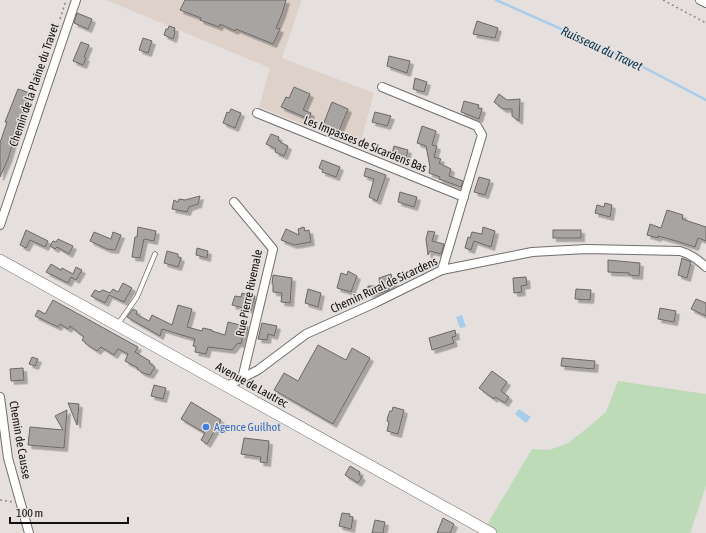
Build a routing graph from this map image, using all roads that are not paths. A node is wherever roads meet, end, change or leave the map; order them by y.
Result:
1 (76, 0) edge
2 (700, 0) edge
3 (706, 3) edge
4 (382, 87) dead end
5 (257, 113) dead end
6 (464, 196) junction
7 (234, 202) dead end
8 (0, 225) edge
9 (155, 254) dead end
10 (1, 262) edge
11 (706, 267) edge
12 (442, 270) junction
13 (118, 324) junction
14 (242, 379) junction
15 (227, 386) junction
16 (0, 397) edge
17 (29, 533) edge
18 (491, 533) edge

1 - 8 street, Chemin de la Plaine du Travet
2 - 3 street
4 - 6 street
5 - 6 street, Les Impasses de Sicardens Bas
6 - 12 street
7 - 14 street, Rue Pierre Rivemale
9 - 13 lane
10 - 13 main road, Avenue de Lautrec
11 - 12 street, Chemin Rural de Sicardens
12 - 14 street, Chemin Rural de Sicardens
13 - 15 main road, Avenue de Lautrec
14 - 15 street, Chemin Rural de Sicardens
15 - 18 main road, Avenue de Lautrec
16 - 17 street, Chemin de Causse

